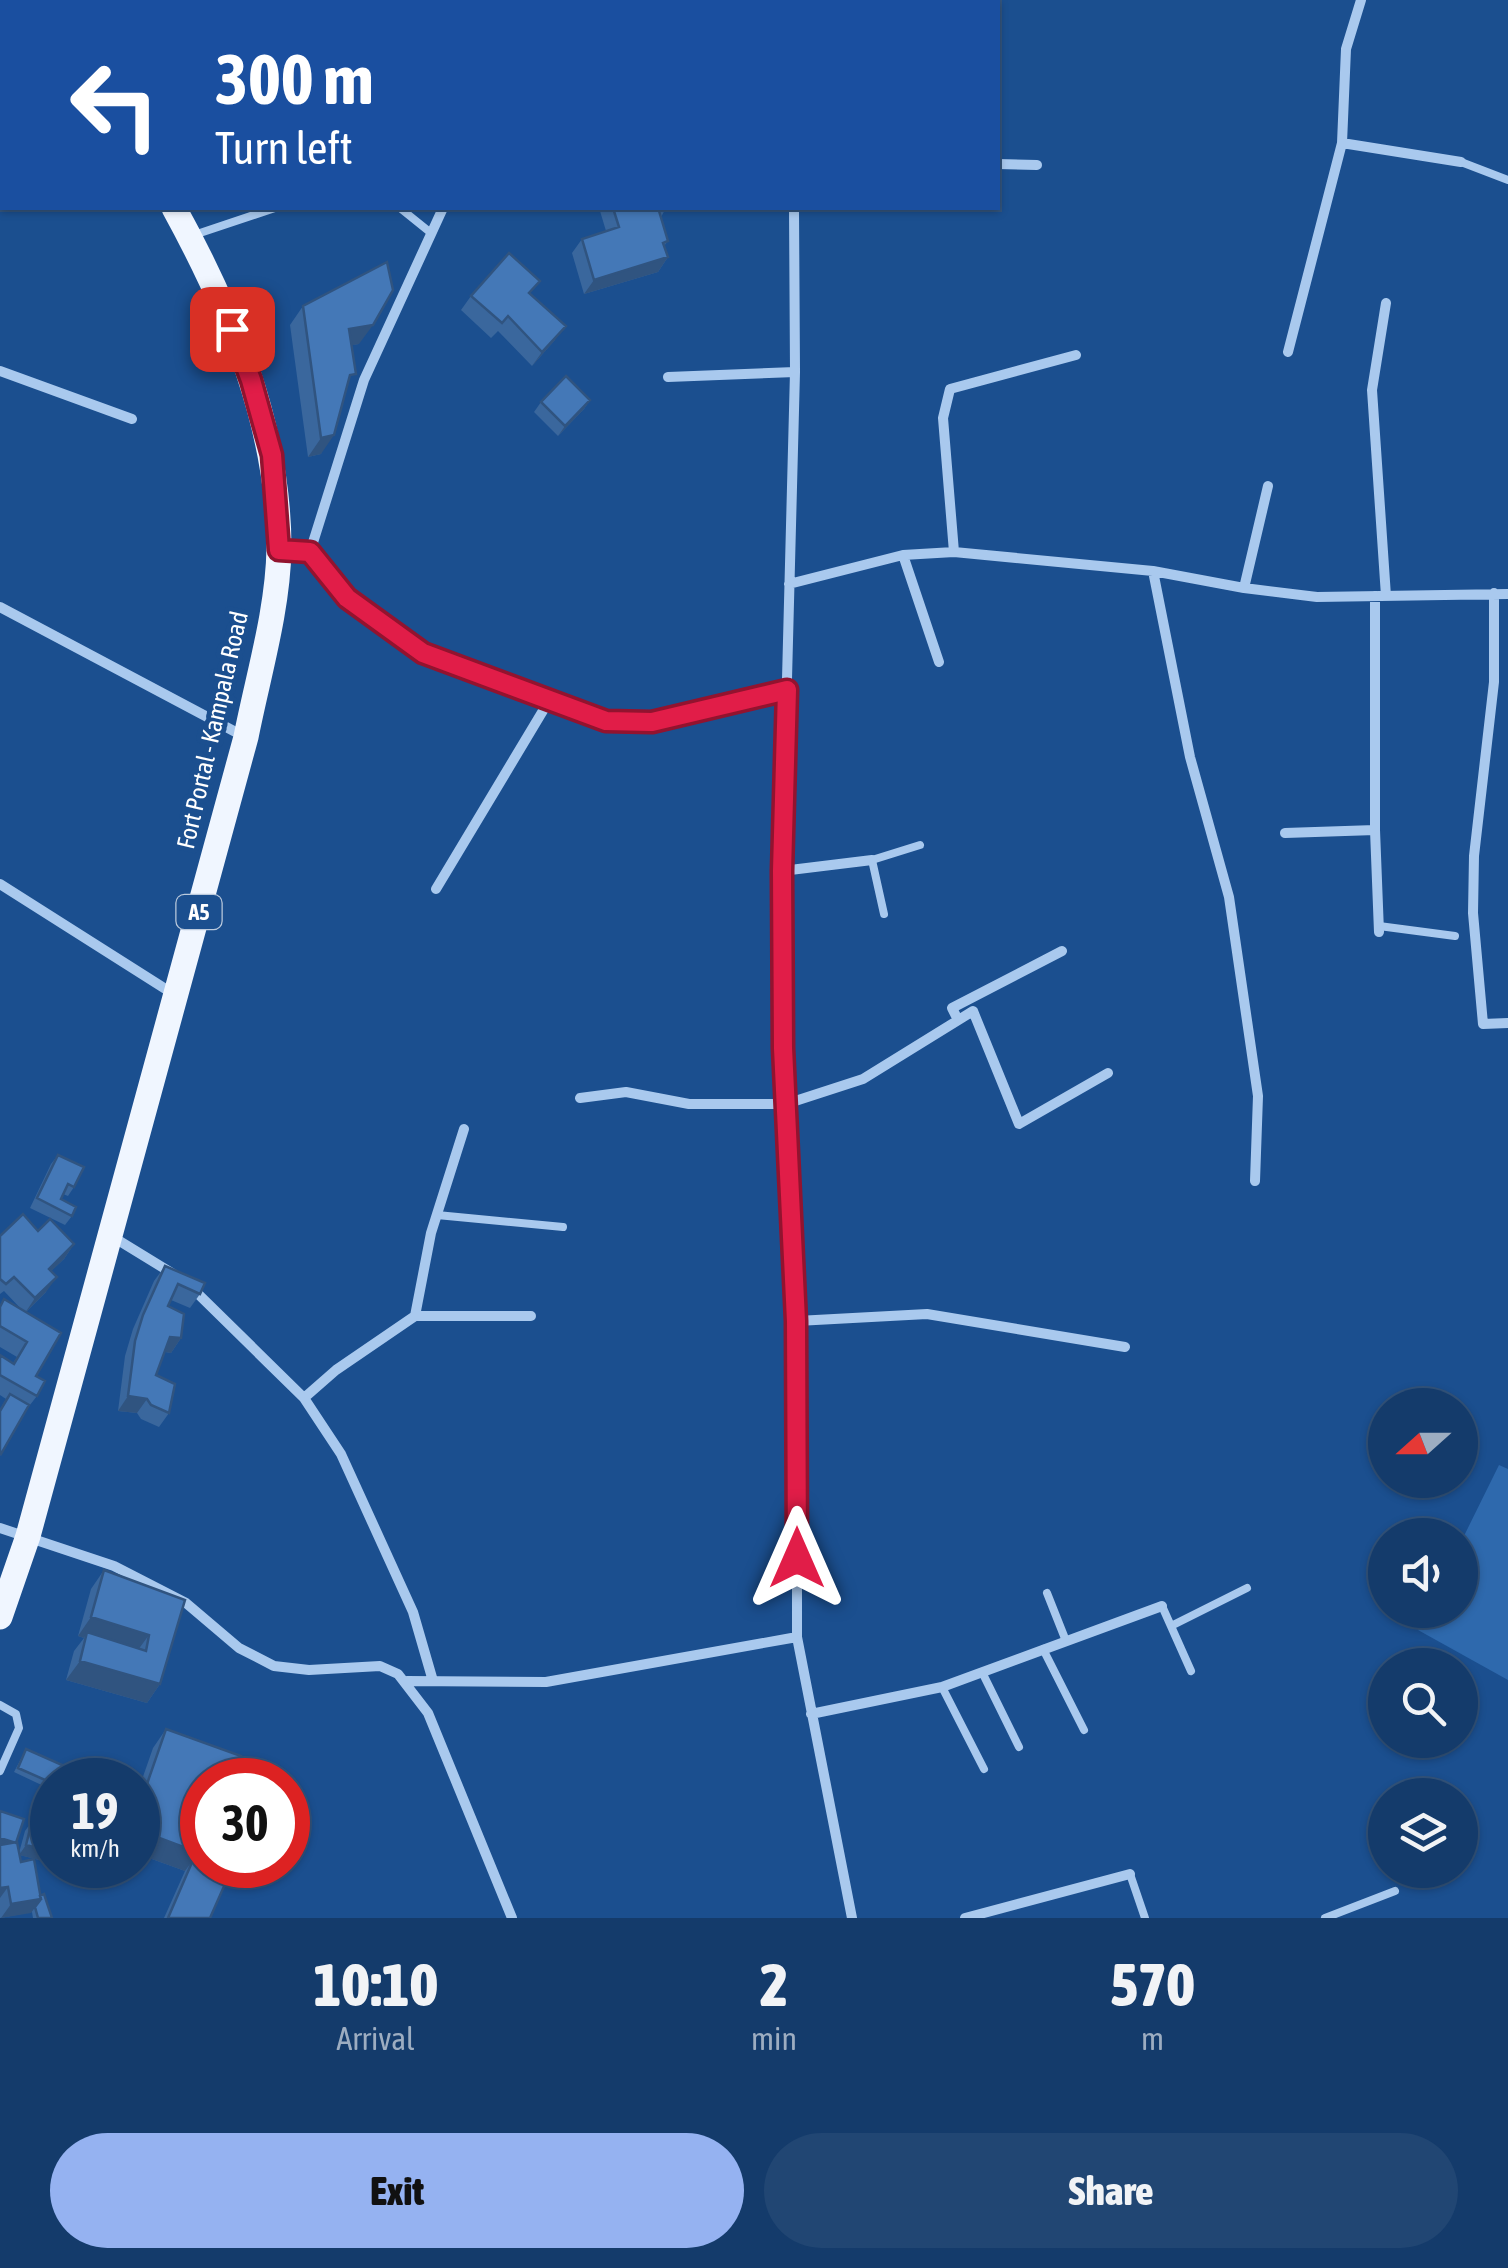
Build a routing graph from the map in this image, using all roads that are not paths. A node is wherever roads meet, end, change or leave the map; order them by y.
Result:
1 (1360, 0) edge
2 (1342, 144) junction
3 (1461, 162) joint
4 (1000, 164) edge
5 (1036, 165) dead end
6 (1508, 180) edge
7 (175, 210) edge
8 (270, 210) edge
9 (403, 210) edge
10 (442, 210) edge
11 (794, 210) edge
12 (432, 233) junction
13 (190, 236) junction
14 (1386, 304) dead end
15 (1288, 352) dead end
16 (1076, 355) dead end
17 (0, 371) edge
18 (794, 372) junction
19 (668, 377) dead end
20 (132, 419) dead end
21 (1268, 486) dead end
22 (279, 550) junction
23 (310, 552) junction
24 (954, 552) junction
25 (904, 556) junction
26 (1154, 571) junction
27 (789, 584) junction
28 (1244, 588) junction
29 (1494, 593) junction
30 (1508, 594) edge
31 (1380, 596) junction
32 (0, 607) edge
33 (939, 662) dead end
34 (787, 690) junction
35 (550, 699) junction
36 (246, 737) junction
37 (1375, 830) junction
38 (1285, 833) dead end
39 (920, 846) dead end
40 (872, 860) junction
41 (782, 871) junction
42 (0, 884) edge
43 (436, 889) dead end
44 (884, 914) dead end
45 (1379, 929) joint
46 (1456, 936) dead end
47 (1062, 951) dead end
48 (176, 996) junction
49 (958, 1020) junction
50 (1508, 1023) edge
51 (1108, 1074) dead end
52 (580, 1098) dead end
53 (786, 1104) junction
54 (464, 1129) dead end
55 (1255, 1181) dead end
56 (437, 1215) junction
57 (563, 1227) dead end
58 (110, 1235) junction
59 (415, 1316) junction
60 (532, 1316) dead end
61 (796, 1321) junction
62 (1126, 1347) dead end
63 (304, 1398) junction
64 (0, 1528) edge
65 (28, 1536) junction
66 (1247, 1588) dead end
67 (1047, 1593) dead end
68 (1162, 1606) joint
69 (0, 1618) edge
70 (1171, 1626) junction
71 (798, 1637) junction
72 (1066, 1641) junction
73 (1044, 1649) junction
74 (1191, 1671) dead end
75 (982, 1672) junction
76 (433, 1680) junction
77 (406, 1682) junction
78 (942, 1687) junction
79 (0, 1705) edge
80 (810, 1714) junction
81 (1084, 1730) dead end
82 (1019, 1747) dead end
83 (984, 1768) dead end
84 (0, 1771) edge
85 (1130, 1874) joint
86 (1395, 1891) dead end
87 (850, 1917) edge
88 (512, 1918) edge
89 (965, 1918) edge
90 (1145, 1918) edge
91 (1326, 1918) edge

1 - 2 street
2 - 3 street
2 - 15 street
3 - 6 lane
4 - 5 street
7 - 13 main road, Fort Portal - Kampala Road / A5
8 - 13 lane
9 - 12 lane
10 - 12 street
11 - 18 street
12 - 23 street
13 - 22 main road, Fort Portal - Kampala Road / A5
14 - 31 street
16 - 24 street
17 - 20 street
18 - 19 street
18 - 27 street
21 - 28 street
22 - 23 street
22 - 36 main road, Fort Portal - Kampala Road / A5
23 - 35 street
24 - 25 street
24 - 26 street
25 - 27 street
25 - 33 street
26 - 28 street
26 - 55 street
27 - 34 street
28 - 31 street
29 - 30 street
29 - 31 street
29 - 50 street
31 - 37 street
32 - 36 street
34 - 35 street
34 - 41 street
35 - 43 street
36 - 48 main road, Fort Portal - Kampala Road / A5
37 - 38 street
37 - 45 street
39 - 40 lane
40 - 41 street
40 - 44 lane
41 - 53 street
42 - 48 street
45 - 46 lane
47 - 49 street
48 - 58 main road, Fort Portal - Kampala Road / A5
49 - 51 street
49 - 53 street
52 - 53 street
53 - 61 street
54 - 56 street
56 - 57 lane
56 - 59 street
58 - 63 street
58 - 65 main road, Fort Portal - Kampala Road / A5
59 - 60 street
59 - 63 street
61 - 62 street
61 - 71 street
63 - 76 street
64 - 65 street
65 - 69 main road, Fort Portal - Kampala Road / A5
65 - 77 street
66 - 70 lane
67 - 72 lane
68 - 70 lane
68 - 72 street
70 - 74 lane
71 - 76 street
71 - 80 street
72 - 73 street
73 - 75 street
73 - 81 lane
75 - 78 street
75 - 82 lane
76 - 77 street
77 - 88 street
78 - 80 street
78 - 83 lane
79 - 84 lane
80 - 87 street
85 - 89 street
85 - 90 lane
86 - 91 lane

